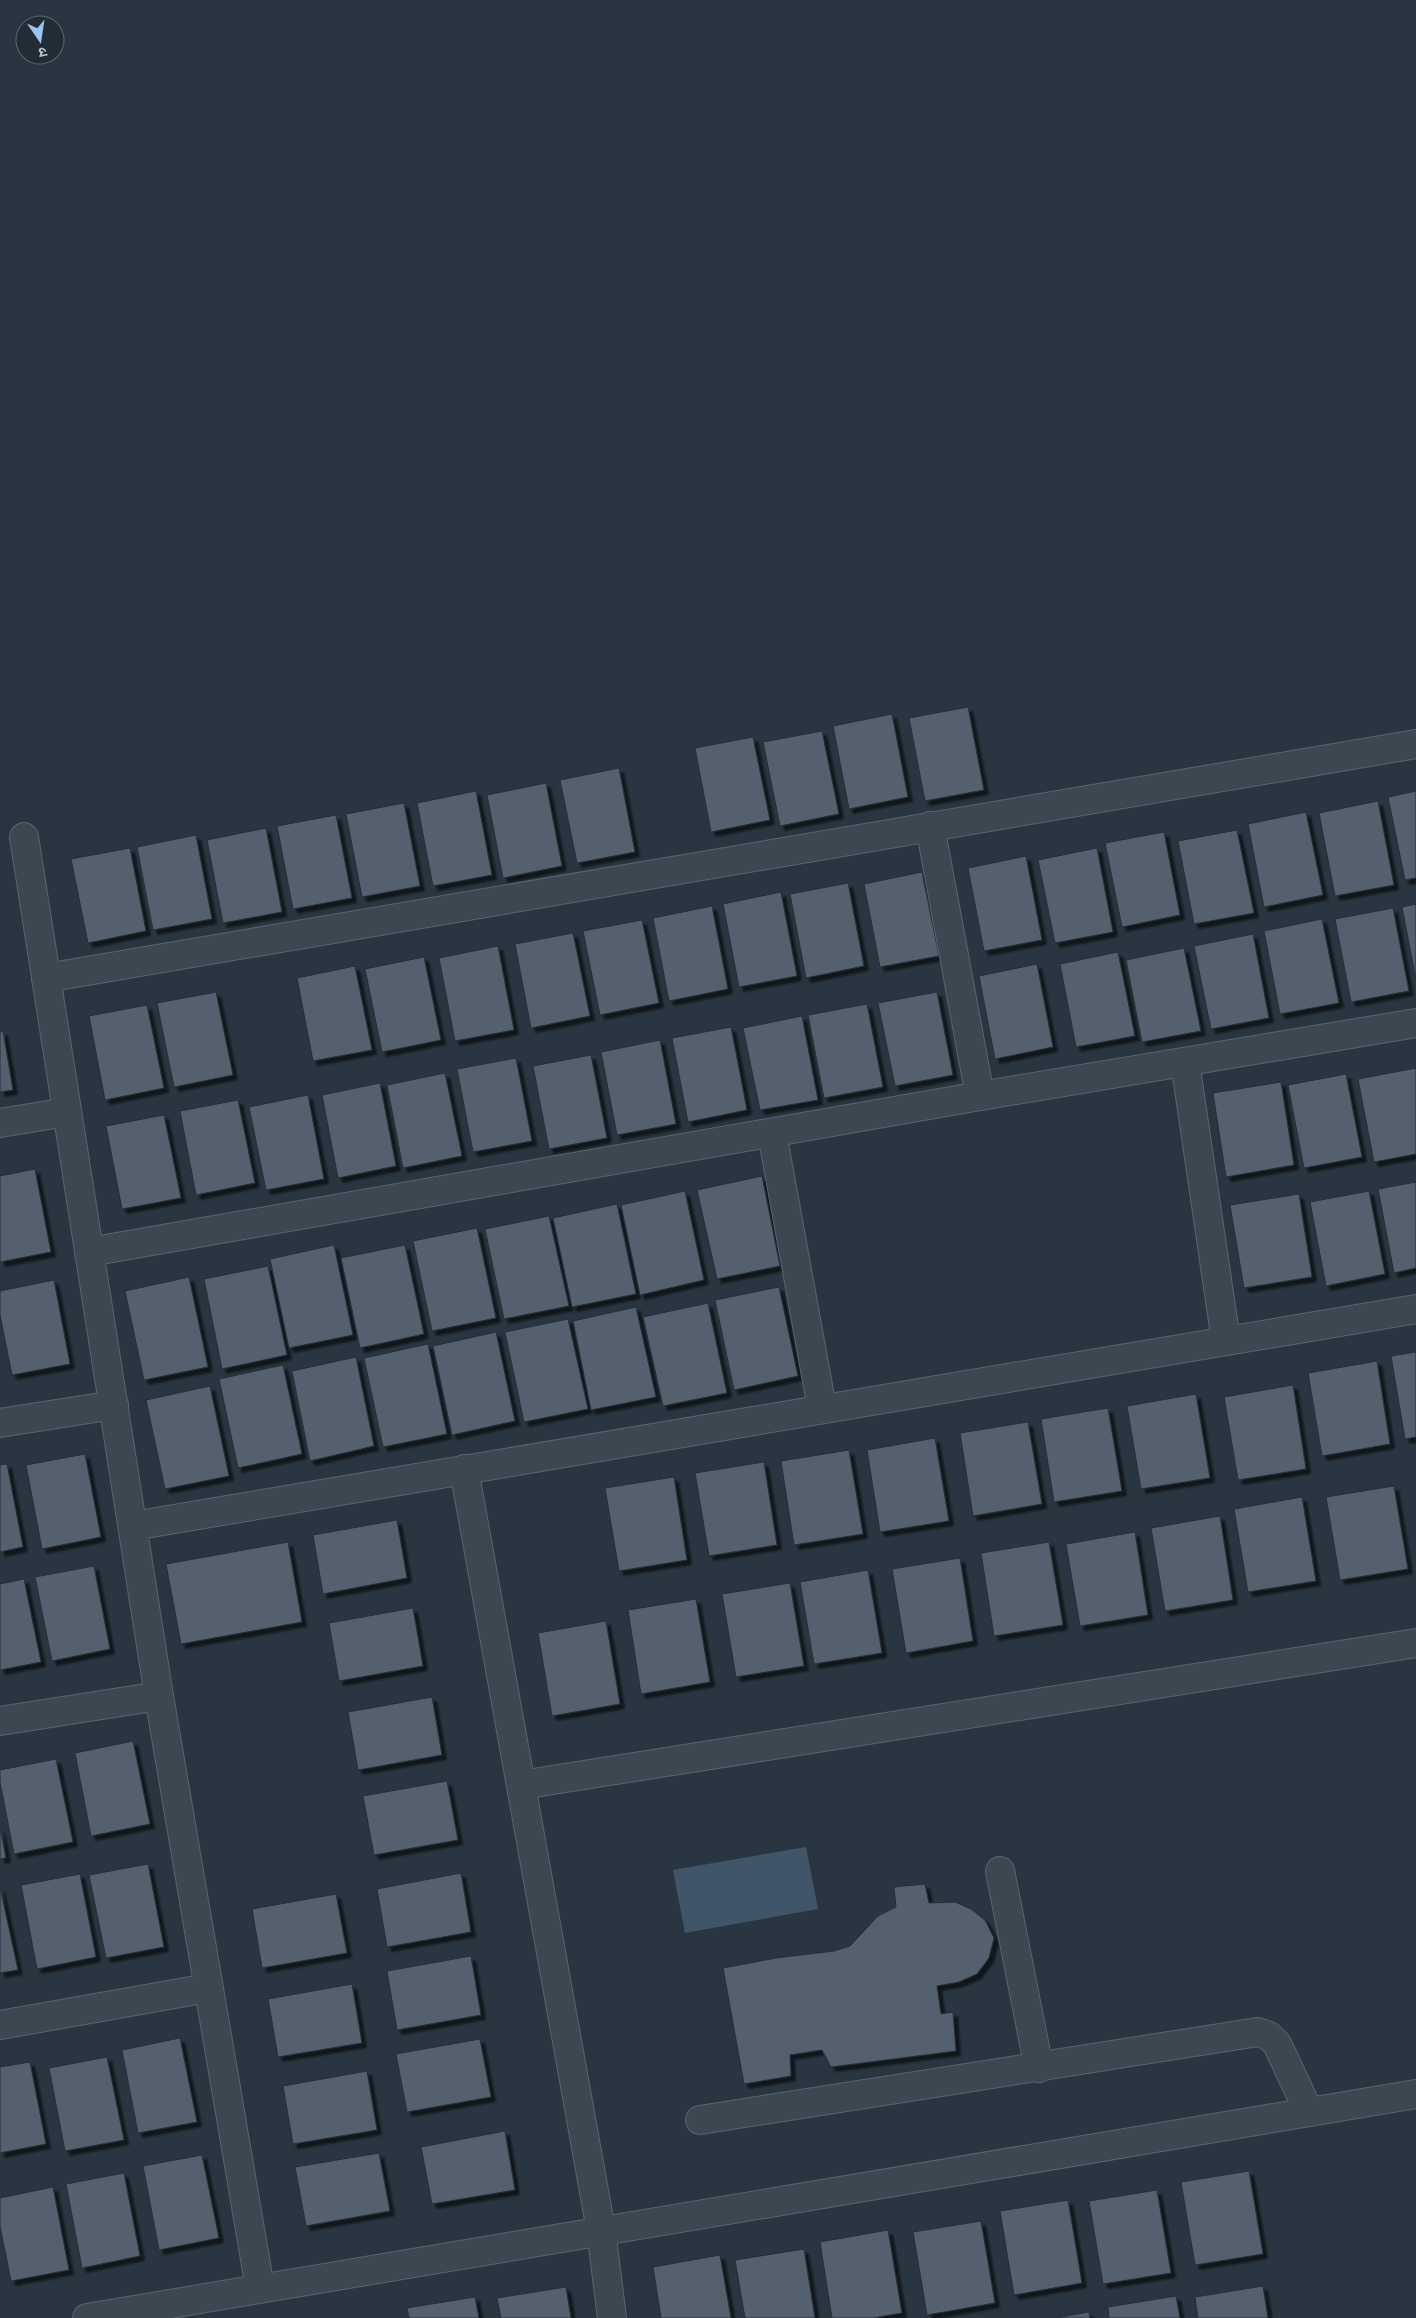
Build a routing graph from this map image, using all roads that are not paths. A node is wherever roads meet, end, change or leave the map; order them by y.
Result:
1 (1416, 744) edge
2 (930, 826) junction
3 (24, 837) dead end
4 (46, 978) junction
5 (1416, 1023) edge
6 (1185, 1062) junction
7 (980, 1096) junction
8 (67, 1112) junction
9 (0, 1123) edge
10 (772, 1132) junction
11 (89, 1252) junction
12 (1416, 1309) edge
13 (1226, 1341) junction
14 (114, 1405) junction
15 (822, 1408) junction
16 (0, 1424) edge
17 (464, 1469) junction
18 (133, 1526) junction
19 (1416, 1643) edge
20 (160, 1696) junction
21 (0, 1721) edge
22 (521, 1785) junction
23 (1000, 1871) dead end
24 (208, 1988) junction
25 (0, 2025) edge
26 (1039, 2068) junction
27 (1416, 2094) edge
28 (1309, 2112) junction
29 (700, 2120) dead end
30 (601, 2230) junction
31 (260, 2288) junction
32 (87, 2318) edge
33 (612, 2318) edge

1 - 2 street
2 - 4 street
2 - 7 street
3 - 4 street
4 - 8 street
5 - 6 street
6 - 7 street
6 - 13 street
7 - 10 street
8 - 9 street
8 - 11 street
10 - 11 street
10 - 15 street
11 - 14 street
12 - 13 street
13 - 15 street
14 - 16 street
14 - 18 street
15 - 17 street
17 - 18 street
17 - 22 street
18 - 20 street
19 - 22 street
20 - 21 street
20 - 24 street
22 - 30 street
23 - 26 street
24 - 25 street
24 - 31 street
26 - 28 street
26 - 29 street
27 - 28 street
28 - 30 street
30 - 31 street
30 - 33 street
31 - 32 street

